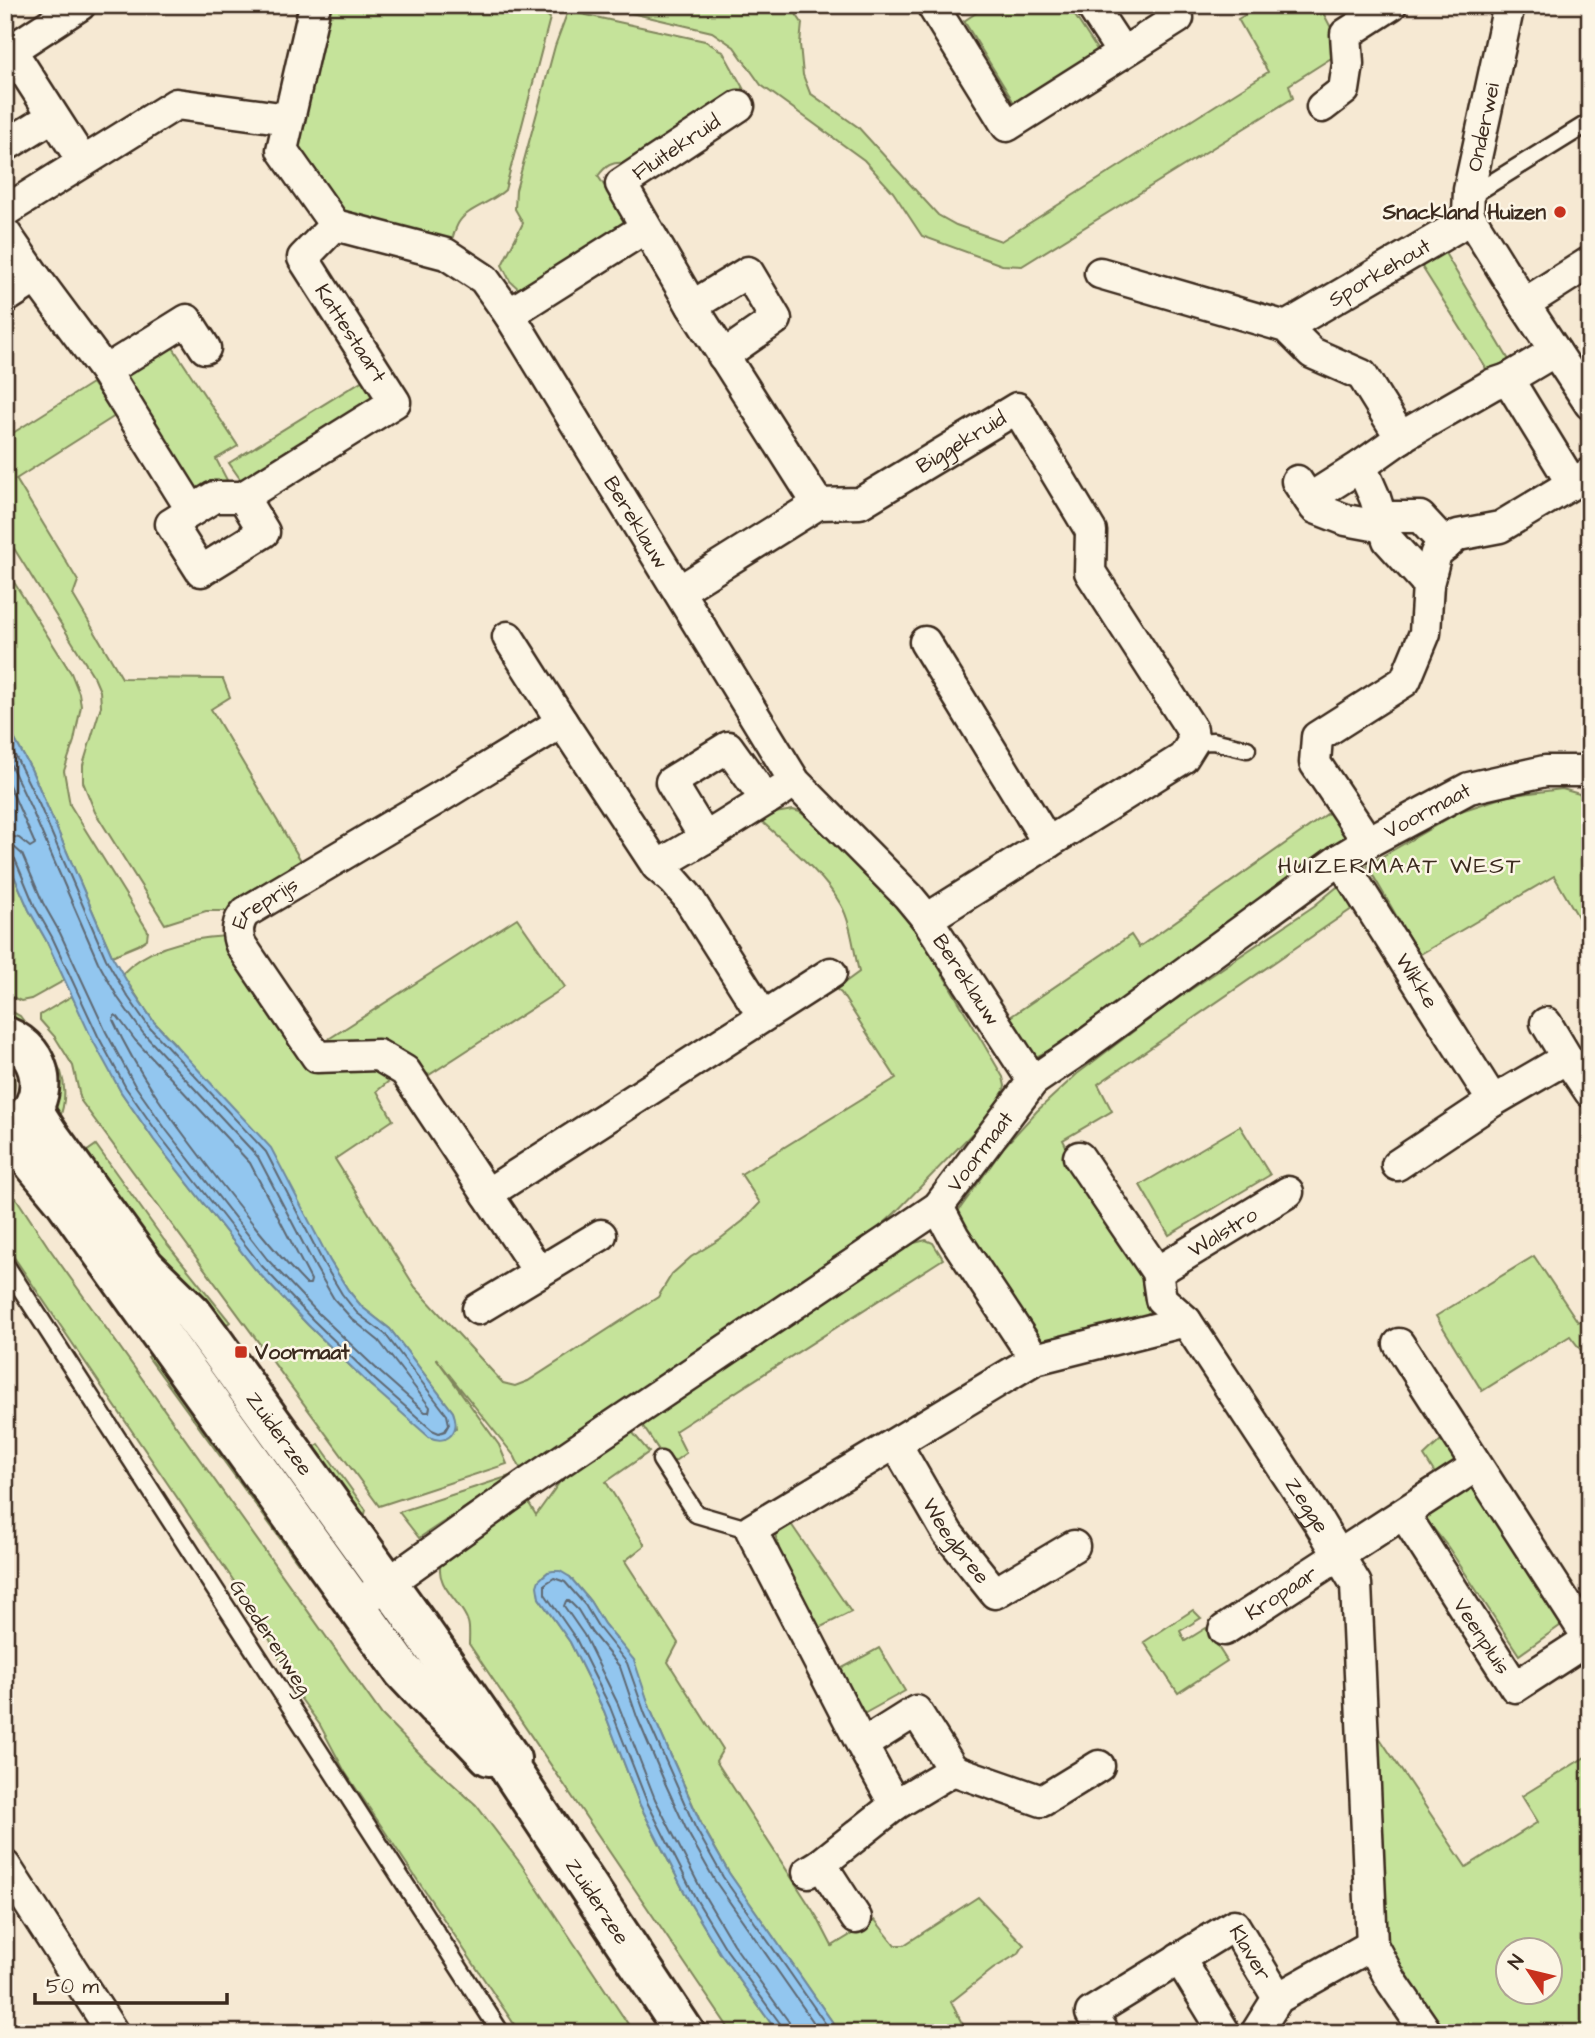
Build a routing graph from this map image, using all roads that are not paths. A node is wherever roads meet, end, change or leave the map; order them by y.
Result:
1 (80, 5) edge
2 (315, 5) edge
3 (932, 5) edge
4 (1091, 5) edge
5 (1169, 5) edge
6 (1391, 5) edge
7 (1509, 5) edge
8 (1122, 52) junction
9 (739, 106) dead end
10 (1322, 107) dead end
11 (52, 117) junction
12 (288, 119) junction
13 (1590, 122) edge
14 (5, 146) edge
15 (83, 162) junction
16 (1469, 206) junction
17 (5, 211) edge
18 (335, 225) junction
19 (645, 228) junction
20 (5, 233) edge
21 (1590, 262) edge
22 (1100, 273) dead end
23 (36, 278) junction
24 (5, 298) edge
25 (1524, 304) junction
26 (692, 306) junction
27 (509, 314) junction
28 (1286, 327) junction
29 (205, 348) dead end
30 (1555, 351) junction
31 (723, 356) junction
32 (105, 371) junction
33 (1508, 379) junction
34 (1590, 404) edge
35 (1401, 438) junction
36 (1361, 466) junction
37 (1581, 477) edge
38 (243, 497) junction
39 (818, 504) junction
40 (191, 509) junction
41 (1382, 522) junction
42 (1446, 545) junction
43 (1428, 584) junction
44 (680, 591) junction
45 (508, 637) dead end
46 (925, 642) dead end
47 (562, 722) junction
48 (1193, 742) junction
49 (1247, 750) dead end
50 (1590, 771) edge
51 (795, 782) junction
52 (766, 800) junction
53 (705, 838) junction
54 (1368, 842) junction
55 (1048, 843) junction
56 (1340, 859) junction
57 (657, 866) junction
58 (928, 919) junction
59 (831, 973) dead end
60 (763, 1016) junction
61 (1546, 1023) dead end
62 (5, 1036) edge
63 (1567, 1058) junction
64 (1033, 1081) junction
65 (1590, 1092) edge
66 (1493, 1101) junction
67 (34, 1107) junction
68 (5, 1134) edge
69 (1079, 1157) dead end
70 (1397, 1165) dead end
71 (1288, 1192) dead end
72 (487, 1194) junction
73 (938, 1207) junction
74 (601, 1235) dead end
75 (5, 1264) edge
76 (539, 1272) junction
77 (1157, 1272) junction
78 (478, 1309) dead end
79 (1186, 1321) junction
80 (1399, 1344) dead end
81 (1035, 1359) junction
82 (896, 1444) junction
83 (661, 1460) dead end
84 (1476, 1466) junction
85 (1404, 1514) junction
86 (751, 1530) junction
87 (1074, 1546) dead end
88 (1339, 1555) junction
89 (388, 1583) junction
90 (356, 1606) junction
91 (1224, 1630) dead end
92 (862, 1745) junction
93 (1099, 1766) dead end
94 (509, 1769) junction
95 (953, 1770) junction
96 (895, 1805) junction
97 (5, 1866) edge
98 (856, 1918) dead end
99 (1372, 1945) junction
100 (1179, 1958) junction
101 (1278, 1998) junction
102 (113, 2033) edge
103 (501, 2033) edge
104 (685, 2033) edge
105 (1104, 2033) edge
106 (1225, 2033) edge
107 (1256, 2033) edge
108 (1427, 2033) edge

1 - 11 street
2 - 12 street
3 - 8 street
4 - 8 street
5 - 8 street
6 - 10 street
7 - 16 street, Onderwei
9 - 19 street, Fluitekruid
11 - 14 street
11 - 15 street
12 - 15 street
12 - 18 street
13 - 16 lane
15 - 17 street
16 - 25 street
16 - 28 street, Sporkehout
18 - 27 street, Bereklauw
18 - 38 street, Kattestaart
19 - 26 street, Fluitekruid
19 - 27 street
20 - 23 street
21 - 25 street
22 - 28 street
23 - 24 street
23 - 32 street
25 - 30 street
26 - 31 street, Fluitekruid
26 - 31 street
27 - 44 street, Bereklauw
28 - 35 street
29 - 32 street
30 - 33 street
30 - 34 street
31 - 39 street, Fluitekruid
32 - 40 street
33 - 35 street
33 - 37 street
35 - 36 street
36 - 41 street
36 - 41 street
37 - 42 street
38 - 40 street, Kattestaart
38 - 40 street
39 - 44 street
39 - 48 street, Biggekruid
41 - 42 street
41 - 43 street
42 - 43 street
43 - 54 street
44 - 51 street, Bereklauw
45 - 47 street
46 - 55 street
47 - 57 street
47 - 72 street, Ereprijs
48 - 49 lane
48 - 55 street
50 - 54 street, Voormaat
51 - 52 street
51 - 58 street, Bereklauw
52 - 53 street
52 - 53 street
53 - 57 street
54 - 56 street, Voormaat
55 - 58 street
56 - 64 street, Voormaat
56 - 66 street, Wikke
57 - 60 street
58 - 64 street, Bereklauw
59 - 60 street
60 - 72 street
61 - 63 street
62 - 67 street
63 - 65 street
63 - 66 street
64 - 73 street, Voormaat
66 - 70 street
67 - 68 street
67 - 89 street, Zuiderzee
68 - 90 street, Zuiderzee
69 - 77 street
71 - 77 street, Walstro
72 - 76 street, Ereprijs
73 - 81 street
73 - 89 street, Voormaat
74 - 76 street
75 - 103 lane, Goederenweg
76 - 78 street
77 - 79 street
79 - 81 street
79 - 88 street, Zegge
80 - 84 street, Veenpluis
81 - 82 street
82 - 86 street
82 - 87 street, Weegbree
83 - 86 lane
84 - 85 street
84 - 85 street, Veenpluis
85 - 88 street
86 - 92 street
88 - 91 street, Kropaar
88 - 99 street, Zegge
89 - 90 street, Voormaat
89 - 94 street, Zuiderzee
90 - 94 street, Zuiderzee
92 - 95 street
92 - 96 street
93 - 95 street
94 - 104 street, Zuiderzee
95 - 96 street
96 - 98 street
97 - 102 street
99 - 101 street, Klaver
99 - 108 street, Zegge
100 - 101 street, Klaver
100 - 105 street, Klaver
100 - 106 street
101 - 107 street, Klaver

